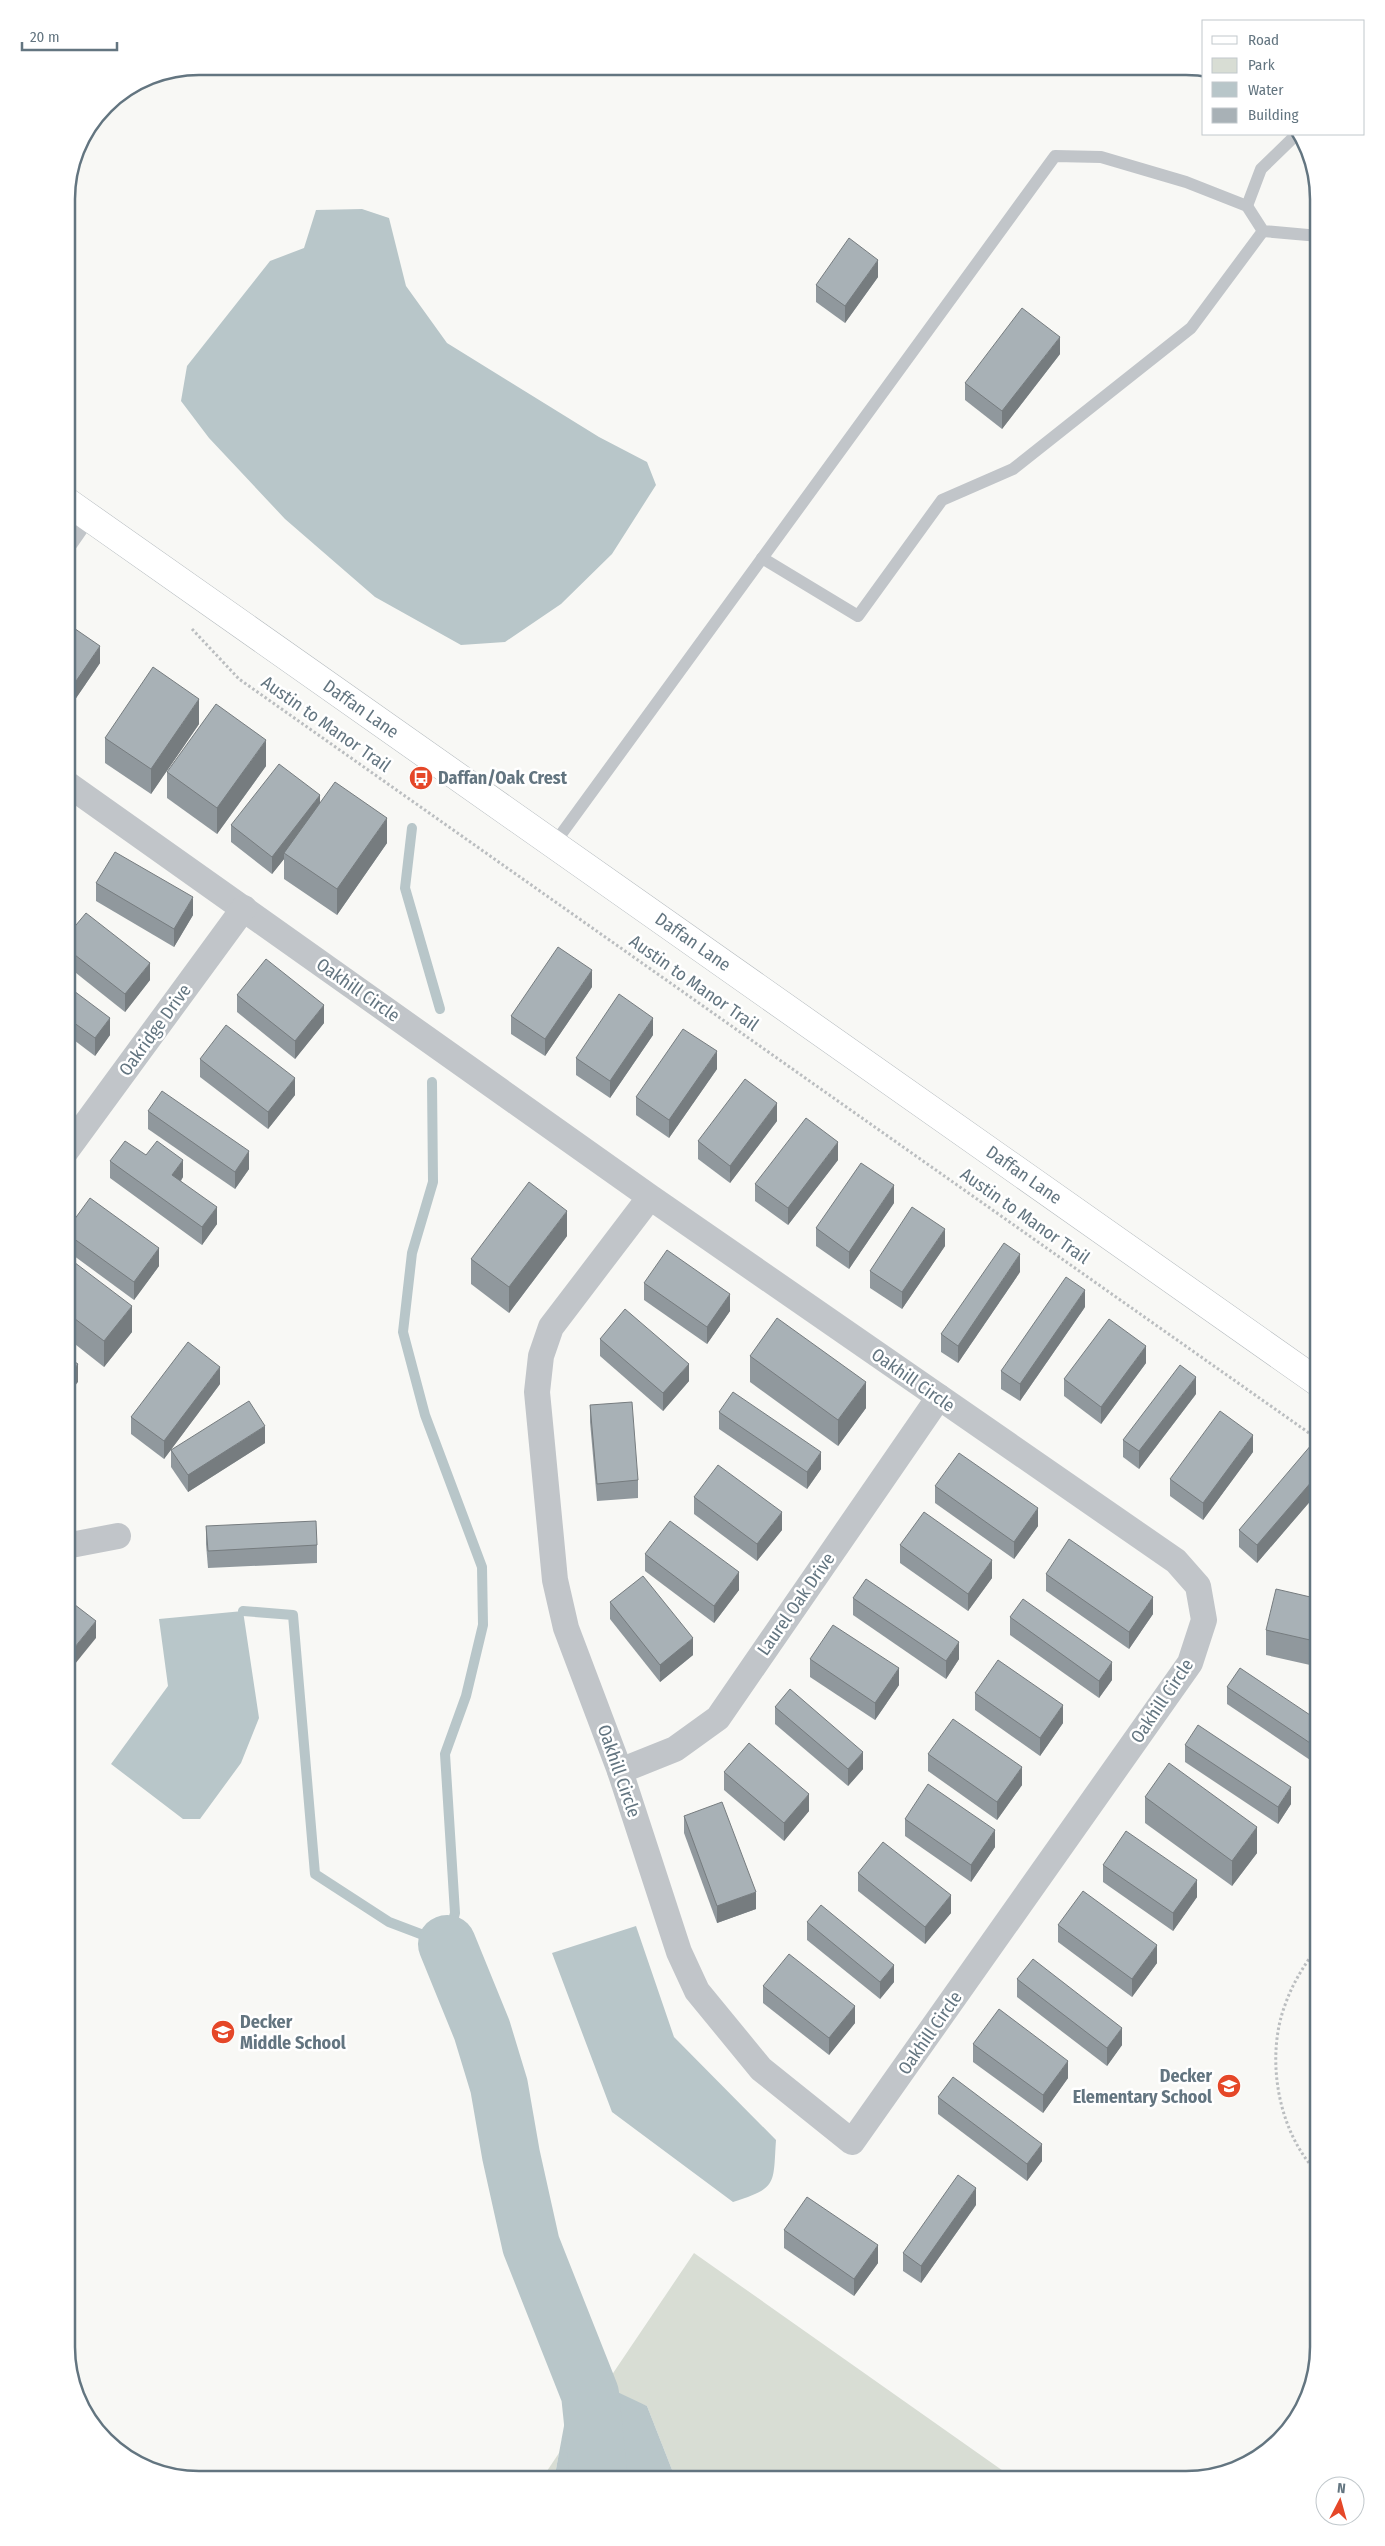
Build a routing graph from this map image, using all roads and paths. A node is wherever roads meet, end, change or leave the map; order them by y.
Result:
1 (1293, 138) edge
2 (1247, 206) junction
3 (1263, 231) junction
4 (1310, 235) edge
5 (75, 507) edge
6 (762, 558) junction
7 (186, 622) dead end
8 (75, 789) edge
9 (554, 844) junction
10 (244, 908) junction
11 (75, 1139) edge
12 (650, 1197) junction
13 (1310, 1377) edge
14 (939, 1397) junction
15 (1310, 1434) edge
16 (118, 1536) dead end
17 (75, 1544) edge
18 (620, 1771) junction
19 (1310, 1958) edge
20 (1310, 2166) edge

1 - 2 lane
2 - 3 lane
2 - 6 lane
3 - 4 lane
3 - 6 lane
5 - 9 street, Daffan Lane
6 - 9 lane
7 - 15 path, Austin to Manor Trail
8 - 10 street, Oakhill Circle
9 - 13 street, Daffan Lane
10 - 11 street, Oakridge Drive
10 - 12 street, Oakhill Circle
12 - 14 street, Oakhill Circle
12 - 18 street, Oakhill Circle
14 - 18 street, Laurel Oak Drive
14 - 18 street, Oakhill Circle
16 - 17 street
19 - 20 path

